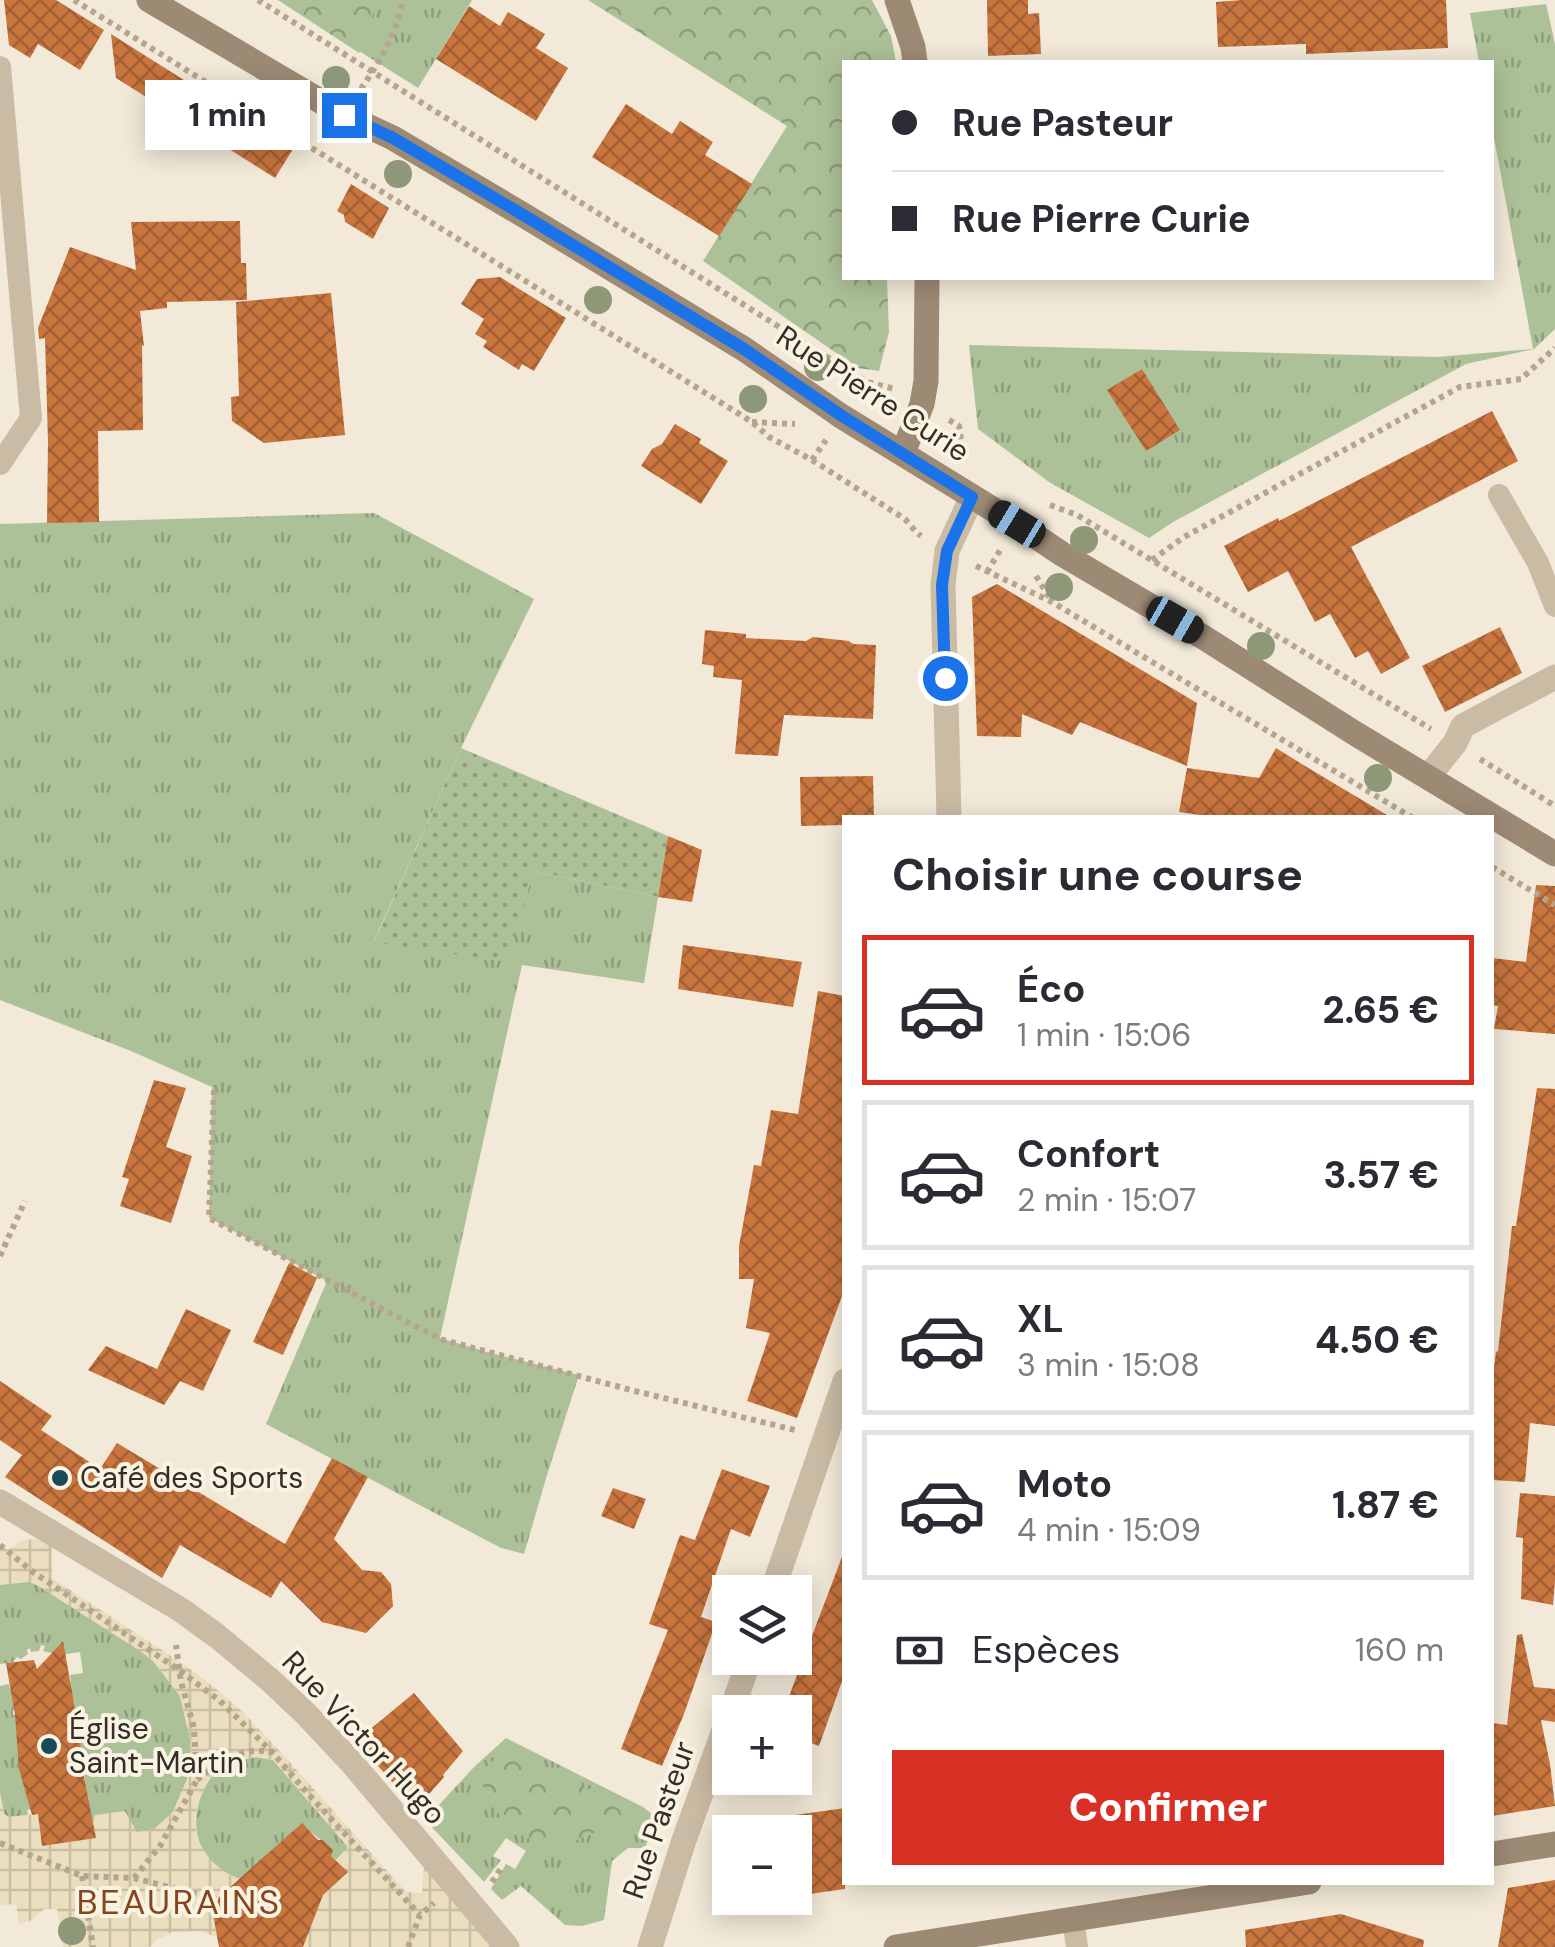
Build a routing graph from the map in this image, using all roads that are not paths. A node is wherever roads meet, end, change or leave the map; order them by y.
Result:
1 (149, 0) edge
2 (897, 0) edge
3 (916, 60) edge
4 (0, 67) edge
5 (927, 280) edge
6 (903, 453) junction
7 (0, 464) edge
8 (1499, 495) dead end
9 (972, 497) junction
10 (1555, 606) edge
11 (1555, 678) edge
12 (1428, 777) junction
13 (949, 815) edge
14 (1491, 815) edge
15 (1494, 817) edge
16 (1555, 854) edge
17 (842, 1389) edge
18 (0, 1502) edge
19 (778, 1575) edge
20 (712, 1763) edge
21 (1555, 1844) edge
22 (1494, 1854) edge
23 (1269, 1885) edge
24 (1203, 1890) edge
25 (1073, 1918) junction
26 (904, 1946) edge
27 (507, 1947) edge
28 (650, 1947) edge
29 (896, 1947) edge
30 (1077, 1947) edge

1 - 6 main road, Rue Pierre Curie
2 - 3 main road
4 - 7 lane
5 - 6 main road
6 - 9 main road, Rue Pierre Curie
8 - 10 lane
9 - 12 main road, Rue Pierre Curie
9 - 13 street
11 - 12 street
12 - 14 main road, Rue Pierre Curie
15 - 16 main road, Rue Pierre Curie
17 - 19 street
18 - 27 street, Rue Victor Hugo
20 - 28 street, Rue Pasteur
21 - 22 main road
23 - 24 main road
24 - 25 main road
25 - 26 main road
25 - 30 lane
26 - 29 main road

